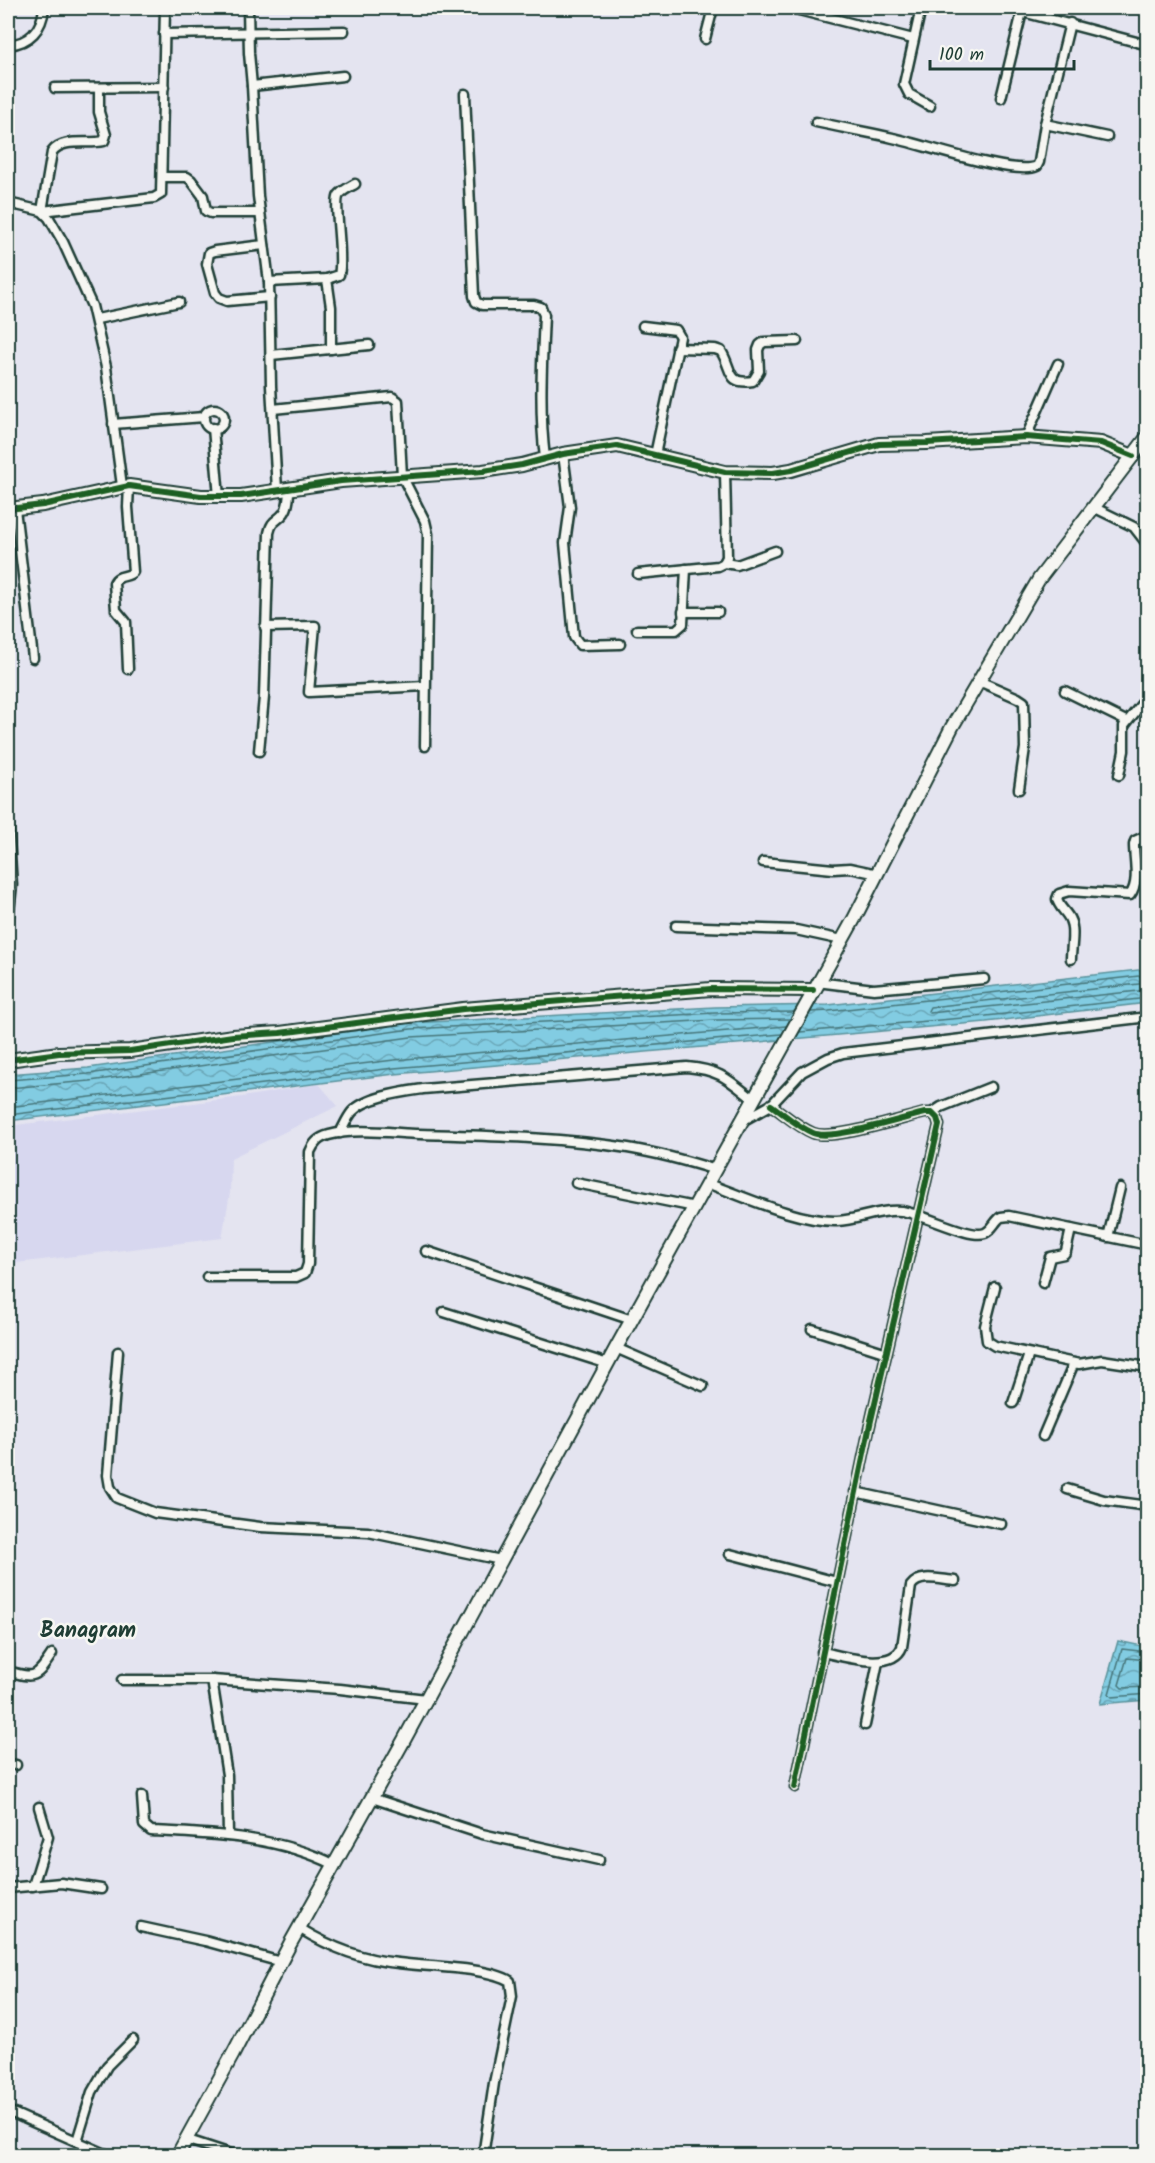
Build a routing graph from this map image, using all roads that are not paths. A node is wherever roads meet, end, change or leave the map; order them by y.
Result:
1 (44, 8) edge
2 (165, 8) edge
3 (248, 8) edge
4 (713, 8) edge
5 (791, 8) edge
6 (921, 8) edge
7 (1008, 8) edge
8 (1022, 9) edge
9 (1070, 23) junction
10 (344, 31) dead end
11 (250, 33) junction
12 (164, 34) junction
13 (705, 39) dead end
14 (913, 39) junction
15 (8, 45) edge
16 (1148, 45) edge
17 (343, 76) dead end
18 (252, 86) junction
19 (164, 87) junction
20 (55, 88) dead end
21 (99, 88) junction
22 (465, 93) dead end
23 (1001, 98) dead end
24 (930, 106) dead end
25 (816, 122) dead end
26 (1045, 124) junction
27 (1107, 137) dead end
28 (162, 177) junction
29 (355, 184) dead end
30 (8, 203) edge
31 (42, 211) junction
32 (259, 213) junction
33 (264, 245) junction
34 (327, 279) junction
35 (269, 282) junction
36 (270, 297) junction
37 (179, 302) dead end
38 (97, 319) junction
39 (643, 326) dead end
40 (796, 341) dead end
41 (369, 345) dead end
42 (677, 348) junction
43 (331, 349) junction
44 (271, 355) junction
45 (1058, 364) dead end
46 (273, 409) junction
47 (204, 417) junction
48 (113, 424) junction
49 (213, 428) junction
50 (1148, 436) edge
51 (1026, 437) junction
52 (563, 454) junction
53 (655, 455) junction
54 (1133, 456) junction
55 (545, 458) junction
56 (725, 472) junction
57 (402, 476) junction
58 (125, 486) junction
59 (283, 489) junction
60 (219, 497) junction
61 (1093, 507) junction
62 (11, 509) edge
63 (1148, 545) edge
64 (775, 551) dead end
65 (724, 563) junction
66 (686, 569) junction
67 (638, 573) dead end
68 (683, 612) junction
69 (718, 612) dead end
70 (265, 627) junction
71 (637, 630) dead end
72 (620, 644) dead end
73 (33, 658) dead end
74 (128, 669) dead end
75 (979, 681) junction
76 (425, 686) junction
77 (1065, 691) dead end
78 (1148, 696) edge
79 (1126, 721) junction
80 (424, 746) dead end
81 (259, 751) dead end
82 (1119, 774) dead end
83 (1019, 789) dead end
84 (8, 823) edge
85 (1148, 835) edge
86 (763, 862) dead end
87 (878, 874) junction
88 (10, 886) edge
89 (8, 922) edge
90 (676, 926) dead end
91 (842, 940) junction
92 (1071, 959) dead end
93 (984, 979) dead end
94 (813, 990) junction
95 (1148, 1017) edge
96 (8, 1060) edge
97 (991, 1087) dead end
98 (753, 1099) junction
99 (771, 1105) junction
100 (932, 1113) junction
101 (741, 1121) junction
102 (340, 1133) junction
103 (716, 1170) junction
104 (576, 1183) dead end
105 (708, 1184) junction
106 (1120, 1188) dead end
107 (695, 1208) junction
108 (919, 1215) junction
109 (1071, 1229) junction
110 (1108, 1237) junction
111 (1148, 1245) edge
112 (426, 1251) dead end
113 (207, 1277) dead end
114 (1043, 1283) dead end
115 (995, 1287) dead end
116 (444, 1312) dead end
117 (632, 1320) junction
118 (812, 1329) dead end
119 (616, 1348) junction
120 (118, 1352) dead end
121 (887, 1353) junction
122 (1029, 1354) junction
123 (1074, 1363) junction
124 (608, 1364) junction
125 (1148, 1367) edge
126 (703, 1386) dead end
127 (1013, 1403) dead end
128 (1043, 1436) dead end
129 (1068, 1489) dead end
130 (855, 1492) junction
131 (1148, 1506) edge
132 (1001, 1524) dead end
133 (730, 1554) dead end
134 (501, 1560) junction
135 (955, 1581) dead end
136 (837, 1582) junction
137 (822, 1653) junction
138 (52, 1654) dead end
139 (878, 1662) junction
140 (8, 1671) edge
141 (122, 1680) dead end
142 (212, 1680) junction
143 (426, 1698) junction
144 (865, 1725) dead end
145 (795, 1787) dead end
146 (142, 1796) dead end
147 (372, 1798) junction
148 (39, 1807) dead end
149 (228, 1836) junction
150 (599, 1860) dead end
151 (335, 1865) junction
152 (33, 1886) junction
153 (8, 1888) edge
154 (101, 1889) dead end
155 (141, 1927) dead end
156 (299, 1928) junction
157 (281, 1962) junction
158 (133, 2040) dead end
159 (8, 2111) edge
160 (185, 2139) junction
161 (77, 2140) junction
162 (110, 2156) edge
163 (177, 2156) edge
164 (237, 2156) edge
165 (483, 2156) edge

1 - 15 street
2 - 12 street
3 - 11 street
4 - 13 street
5 - 14 street
6 - 14 street
7 - 8 street
8 - 9 street
8 - 23 street
9 - 16 street
9 - 26 street
10 - 11 street
11 - 12 street
11 - 18 street
12 - 19 street
14 - 24 street
17 - 18 street
18 - 32 street
19 - 21 street
19 - 28 street
20 - 21 street
21 - 31 street
22 - 55 street
25 - 26 street
26 - 27 street
28 - 31 street
28 - 32 street
29 - 34 street
30 - 31 street
31 - 38 street
32 - 33 street
33 - 35 street
33 - 36 street
34 - 35 street
34 - 43 street
35 - 36 street
36 - 44 street
37 - 38 street
38 - 48 street
39 - 42 street
40 - 42 street
41 - 43 street
42 - 53 street
43 - 44 street
44 - 46 street
45 - 51 street
46 - 57 street
46 - 59 street
47 - 48 street
47 - 49 street
47 - 49 street
48 - 58 street
49 - 60 street
50 - 54 main road
51 - 54 main road
51 - 56 main road
52 - 53 main road
52 - 55 main road
52 - 72 street
53 - 56 main road
54 - 61 main road
55 - 57 main road
56 - 65 street
57 - 59 main road
57 - 76 street
58 - 60 main road
58 - 62 main road
58 - 74 street
59 - 60 main road
59 - 70 street
61 - 63 street
61 - 75 main road
62 - 73 street
64 - 65 street
65 - 66 street
66 - 67 street
66 - 68 street
68 - 69 street
68 - 71 street
70 - 76 street
70 - 81 street
75 - 83 street
75 - 87 main road
76 - 80 street
77 - 79 street
78 - 79 street
79 - 82 street
84 - 88 street
85 - 92 street
86 - 87 street
87 - 91 main road
88 - 89 street
90 - 91 street
91 - 94 main road
93 - 94 street
94 - 96 main road
94 - 98 main road
95 - 99 street
97 - 100 street
98 - 101 main road
98 - 102 street
99 - 100 street
99 - 101 street
100 - 108 street
101 - 103 main road
102 - 103 street
102 - 113 street
103 - 105 main road
104 - 107 street
105 - 107 main road
105 - 108 street
106 - 110 street
107 - 117 main road
108 - 109 street
108 - 121 street
109 - 110 street
109 - 114 street
110 - 111 street
112 - 117 street
115 - 122 street
116 - 124 street
117 - 119 main road
118 - 121 street
119 - 124 main road
119 - 126 street
120 - 134 street
121 - 130 street
122 - 123 street
122 - 127 street
123 - 125 street
123 - 128 street
124 - 134 main road
129 - 131 street
130 - 132 street
130 - 136 street
133 - 136 street
134 - 143 main road
135 - 139 street
136 - 137 street
137 - 139 street
137 - 145 street
138 - 140 street
139 - 144 street
141 - 142 street
142 - 143 street
142 - 149 street
143 - 147 main road
146 - 149 street
147 - 150 street
147 - 151 main road
148 - 152 street
149 - 151 street
151 - 156 main road
152 - 153 street
152 - 154 street
155 - 157 street
156 - 157 main road
156 - 165 street
157 - 160 main road
158 - 161 street
159 - 161 street
160 - 163 main road
160 - 164 street
161 - 162 street

